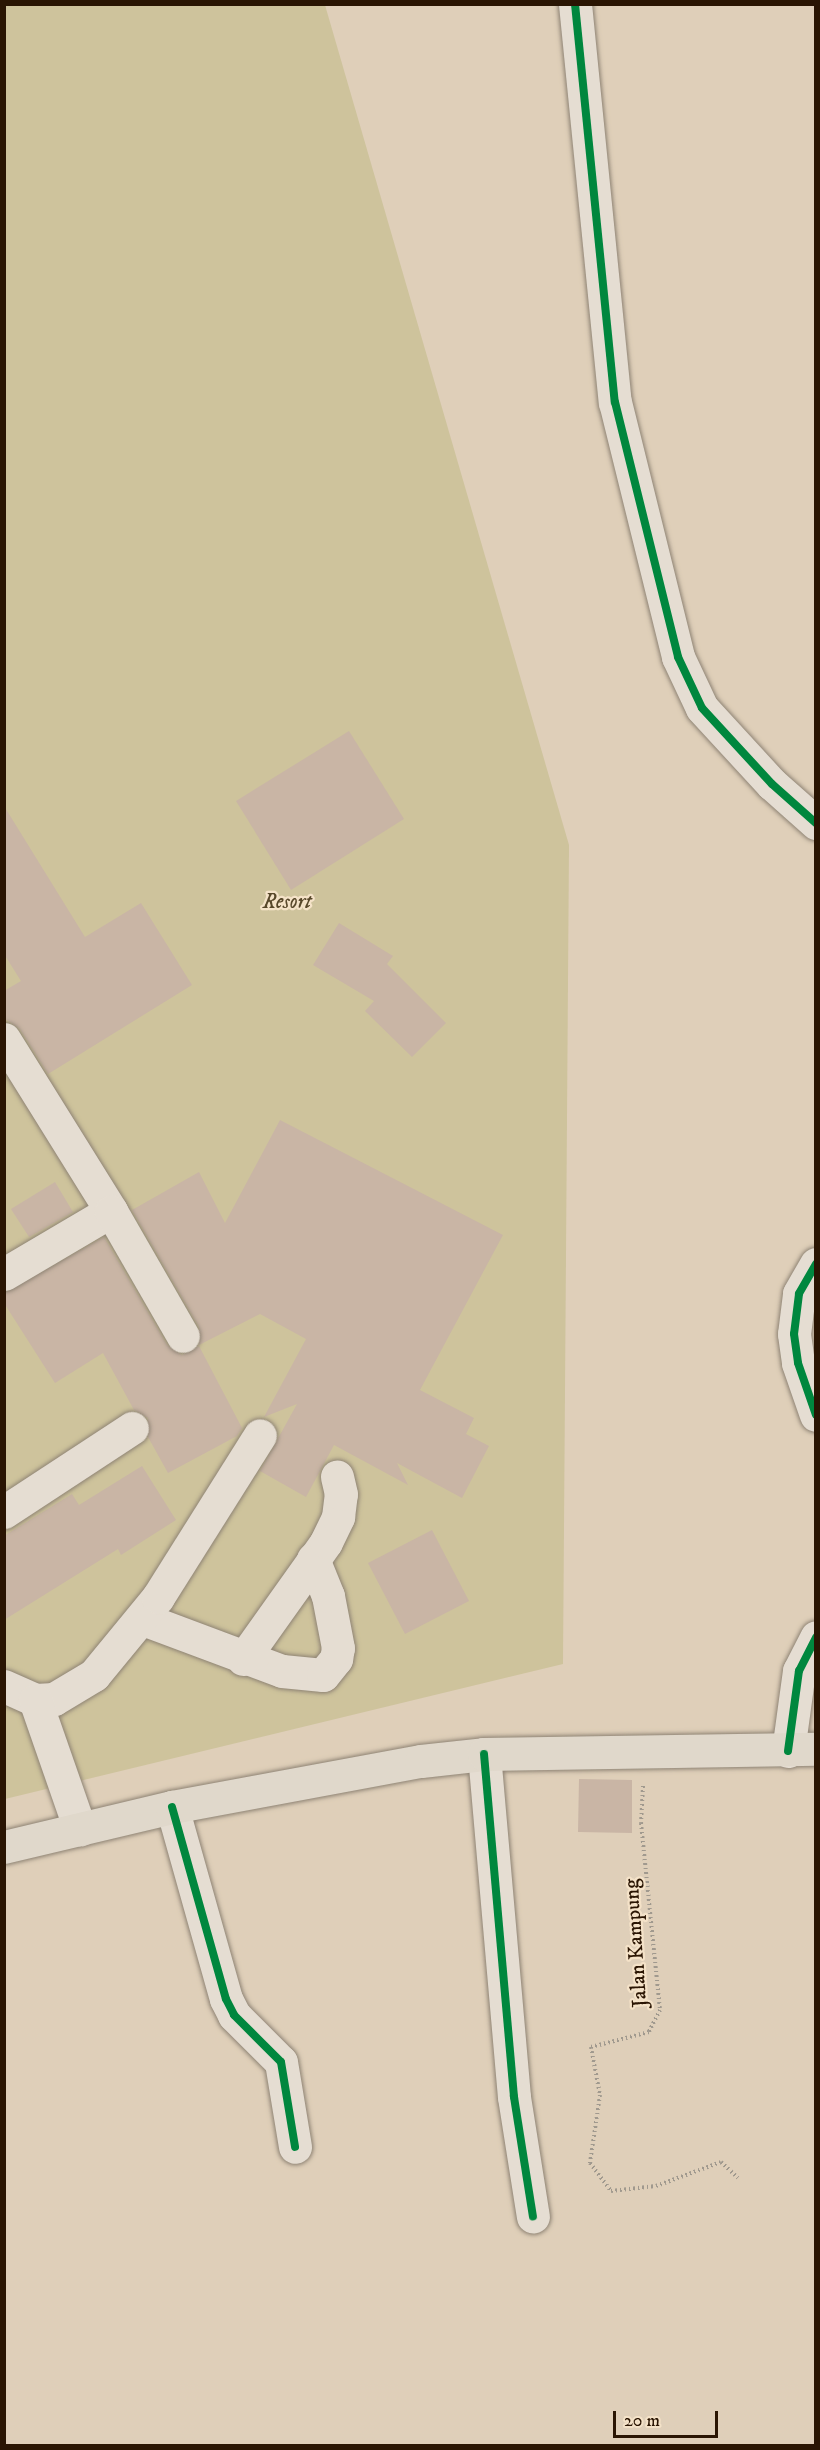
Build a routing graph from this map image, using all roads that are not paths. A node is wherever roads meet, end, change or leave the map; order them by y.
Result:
1 (575, 4) edge
2 (816, 823) edge
3 (4, 1040) edge
4 (111, 1211) junction
5 (816, 1264) edge
6 (4, 1274) edge
7 (183, 1336) dead end
8 (816, 1415) edge
9 (132, 1428) dead end
10 (261, 1435) dead end
11 (337, 1476) dead end
12 (4, 1512) edge
13 (314, 1559) junction
14 (143, 1618) junction
15 (816, 1637) edge
16 (243, 1659) junction
17 (4, 1686) edge
18 (35, 1700) junction
19 (802, 1750) edge
20 (484, 1754) junction
21 (172, 1807) junction
22 (80, 1830) junction
23 (4, 1847) edge
24 (295, 2147) dead end
25 (533, 2217) dead end

1 - 2 street
3 - 4 street
4 - 6 street
4 - 7 street
5 - 8 street
9 - 12 street
10 - 14 street
11 - 13 street
13 - 16 street
13 - 16 street
14 - 16 street
14 - 18 street
15 - 19 street
17 - 18 street
18 - 22 street
19 - 20 highway
20 - 21 highway
20 - 25 street
21 - 22 highway
21 - 24 street
22 - 23 highway

